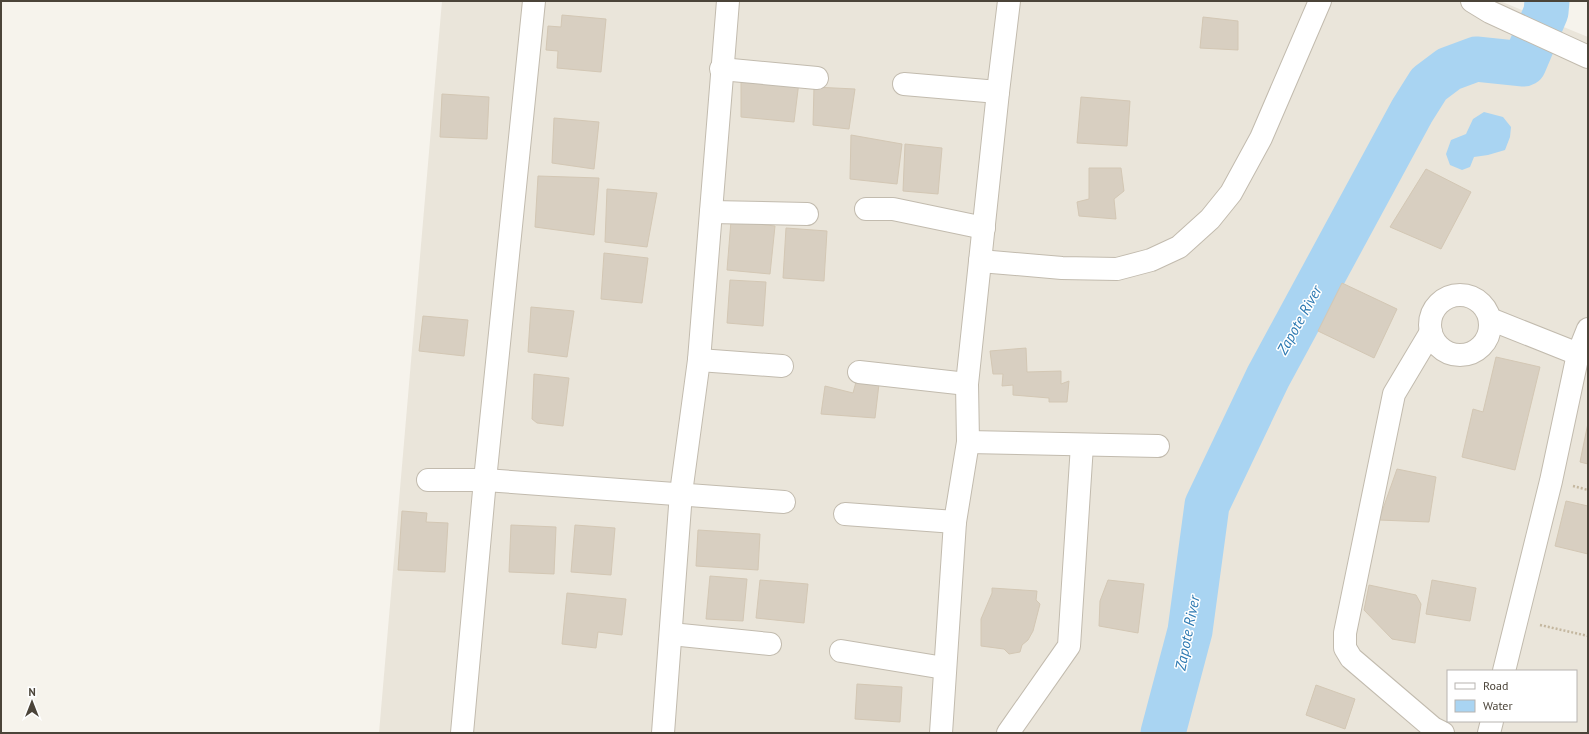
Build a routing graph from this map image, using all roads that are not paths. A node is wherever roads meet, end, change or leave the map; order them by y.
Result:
1 (534, 1) edge
2 (728, 1) edge
3 (1009, 1) edge
4 (1320, 1) edge
5 (1472, 1) edge
6 (1588, 57) edge
7 (721, 69) junction
8 (817, 78) dead end
9 (904, 84) dead end
10 (998, 92) junction
11 (866, 209) dead end
12 (711, 212) junction
13 (807, 214) dead end
14 (984, 228) junction
15 (980, 261) junction
16 (1490, 319) junction
17 (1588, 329) edge
18 (1431, 332) junction
19 (1578, 354) junction
20 (699, 360) junction
21 (782, 366) dead end
22 (859, 372) dead end
23 (967, 384) junction
24 (968, 442) junction
25 (1082, 445) junction
26 (1158, 446) dead end
27 (428, 480) dead end
28 (485, 480) junction
29 (681, 493) junction
30 (784, 502) dead end
31 (845, 514) dead end
32 (955, 522) junction
33 (671, 634) junction
34 (770, 644) dead end
35 (841, 651) dead end
36 (944, 668) junction
37 (1504, 670) edge
38 (1492, 722) edge
39 (462, 733) edge
40 (663, 733) edge
41 (941, 733) edge
42 (1008, 733) edge
43 (1443, 733) edge
44 (1489, 733) edge

1 - 28 street
2 - 7 street
3 - 10 street
4 - 15 street
5 - 6 street
7 - 8 street
7 - 12 street
9 - 10 street
10 - 14 street
11 - 14 street
12 - 13 street
12 - 20 street
14 - 15 street
15 - 23 street
16 - 18 street
16 - 18 street
16 - 19 street
17 - 19 street
18 - 43 street
19 - 37 street
20 - 21 street
20 - 29 street
22 - 23 street
23 - 24 street
24 - 25 street
24 - 32 street
25 - 26 street
25 - 42 street
27 - 28 street
28 - 29 street
28 - 39 street
29 - 30 street
29 - 33 street
31 - 32 street
32 - 36 street
33 - 34 street
33 - 40 street
35 - 36 street
36 - 41 street
38 - 44 street

